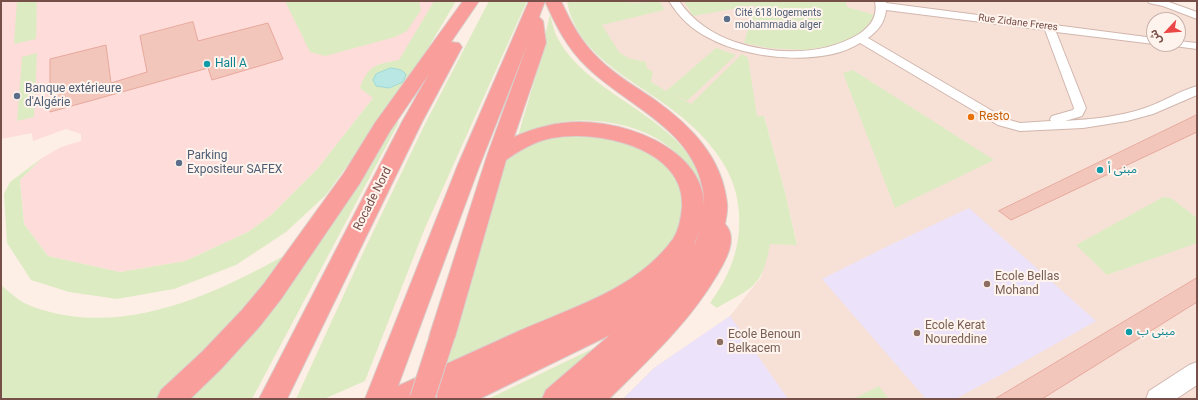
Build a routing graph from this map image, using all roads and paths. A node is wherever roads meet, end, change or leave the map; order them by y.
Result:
1 (472, 1) edge
2 (477, 1) edge
3 (674, 1) edge
4 (1153, 1) edge
5 (541, 4) edge
6 (881, 4) edge
7 (1197, 16) edge
8 (1049, 27) junction
9 (862, 39) junction
10 (1146, 40) edge
11 (1186, 45) edge
12 (1197, 46) edge
13 (1197, 90) edge
14 (1020, 127) junction
15 (496, 156) junction
16 (712, 230) junction
17 (1197, 373) edge
18 (171, 399) edge
19 (273, 399) edge
20 (379, 399) edge
21 (399, 399) edge
22 (422, 399) edge
23 (450, 399) edge
24 (556, 399) edge
25 (590, 399) edge
26 (1157, 399) edge

1 - 18 highway
2 - 19 highway, Rocade Nord
3 - 9 street
4 - 7 street
5 - 15 highway
5 - 16 highway
5 - 20 highway
6 - 8 street, Rue Zidane Freres
6 - 9 street
8 - 10 street, Rue Zidane Freres
8 - 14 street
9 - 14 street
11 - 12 street
13 - 14 street
15 - 21 highway
15 - 22 highway, bridge
16 - 23 highway
16 - 24 highway
16 - 25 highway
17 - 26 street

